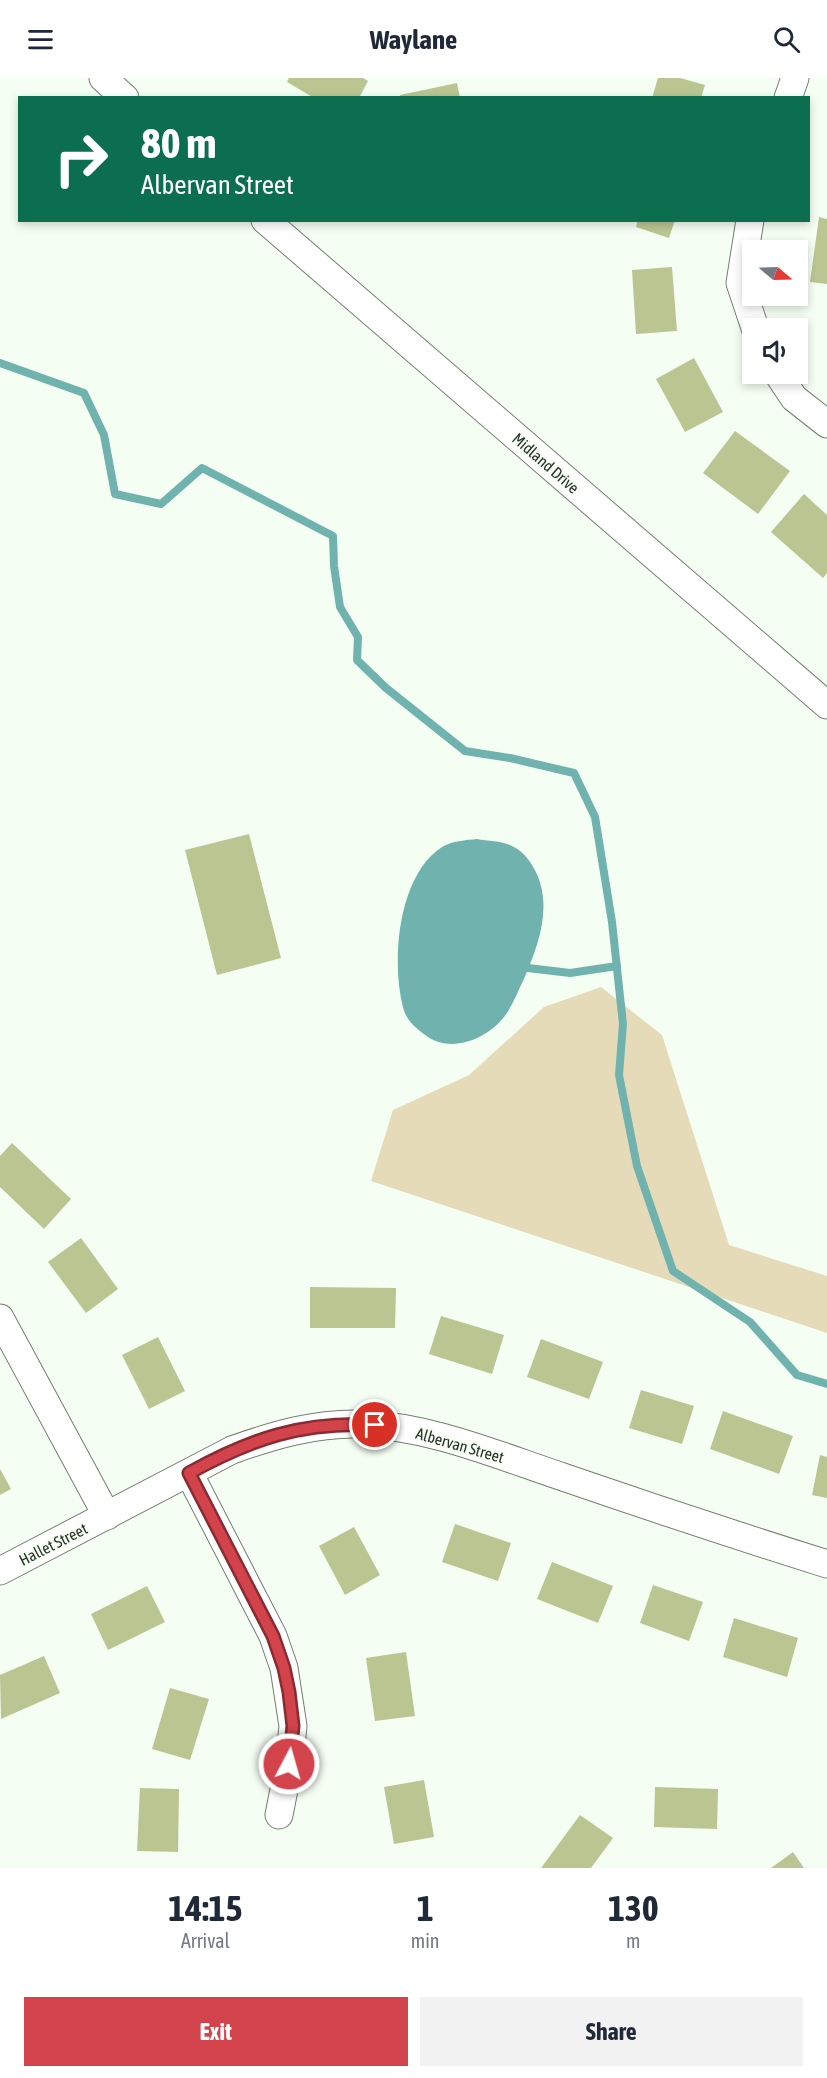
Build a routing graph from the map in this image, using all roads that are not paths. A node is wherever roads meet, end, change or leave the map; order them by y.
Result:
1 (103, 78) edge
2 (795, 78) edge
3 (123, 96) edge
4 (789, 96) edge
5 (267, 222) edge
6 (750, 222) edge
7 (752, 318) edge
8 (785, 384) edge
9 (827, 424) edge
10 (827, 705) edge
11 (0, 1318) edge
12 (189, 1473) junction
13 (107, 1516) junction
14 (827, 1564) edge
15 (0, 1571) edge
16 (279, 1815) dead end

1 - 3 street
2 - 4 street
5 - 10 street, Midland Drive
6 - 7 street
8 - 9 street
11 - 13 street
12 - 13 street, Albervan Street
12 - 14 street, Albervan Street
12 - 16 street
13 - 15 street, Hallet Street

